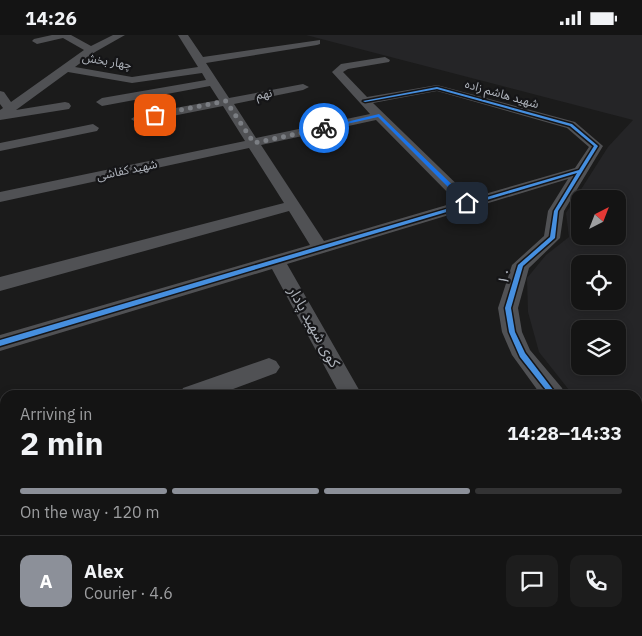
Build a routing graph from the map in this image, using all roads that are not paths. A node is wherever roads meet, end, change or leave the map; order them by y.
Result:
1 (64, 35) edge
2 (120, 35) edge
3 (183, 35) edge
4 (37, 41) dead end
5 (316, 42) dead end
6 (91, 50) junction
7 (385, 60) dead end
8 (202, 65) junction
9 (64, 68) junction
10 (214, 82) junction
11 (302, 87) dead end
12 (0, 94) edge
13 (226, 101) junction
14 (365, 101) junction
15 (102, 102) dead end
16 (65, 106) dead end
17 (3, 114) edge
18 (379, 116) junction
19 (137, 119) dead end
20 (93, 128) dead end
21 (254, 143) junction
22 (0, 147) edge
23 (580, 171) junction
24 (0, 197) edge
25 (467, 203) junction
26 (293, 205) junction
27 (320, 247) junction
28 (276, 260) junction
29 (0, 284) edge
30 (0, 343) edge
31 (269, 367) dead end
32 (205, 390) edge
33 (348, 390) edge
34 (550, 390) edge

1 - 4 street
1 - 6 street
2 - 6 street
3 - 8 street
5 - 8 street, چهار بخش
6 - 9 street
7 - 14 street
8 - 9 street, چهار بخش
8 - 10 street
9 - 17 street
10 - 13 street
10 - 15 street
11 - 13 street, نهم
12 - 17 street
13 - 19 street, نهم
13 - 21 street
14 - 18 street
14 - 23 street, شهید هاشم زاده
16 - 17 street
18 - 21 street, شهید کفاشی
18 - 25 street
20 - 22 street
21 - 24 street, شهید کفاشی
21 - 26 street
23 - 25 street
23 - 34 street, ۱۰
25 - 27 street
26 - 27 street
26 - 29 street
27 - 28 street
28 - 30 street
28 - 33 street, کوی شهید پادار
31 - 32 street

